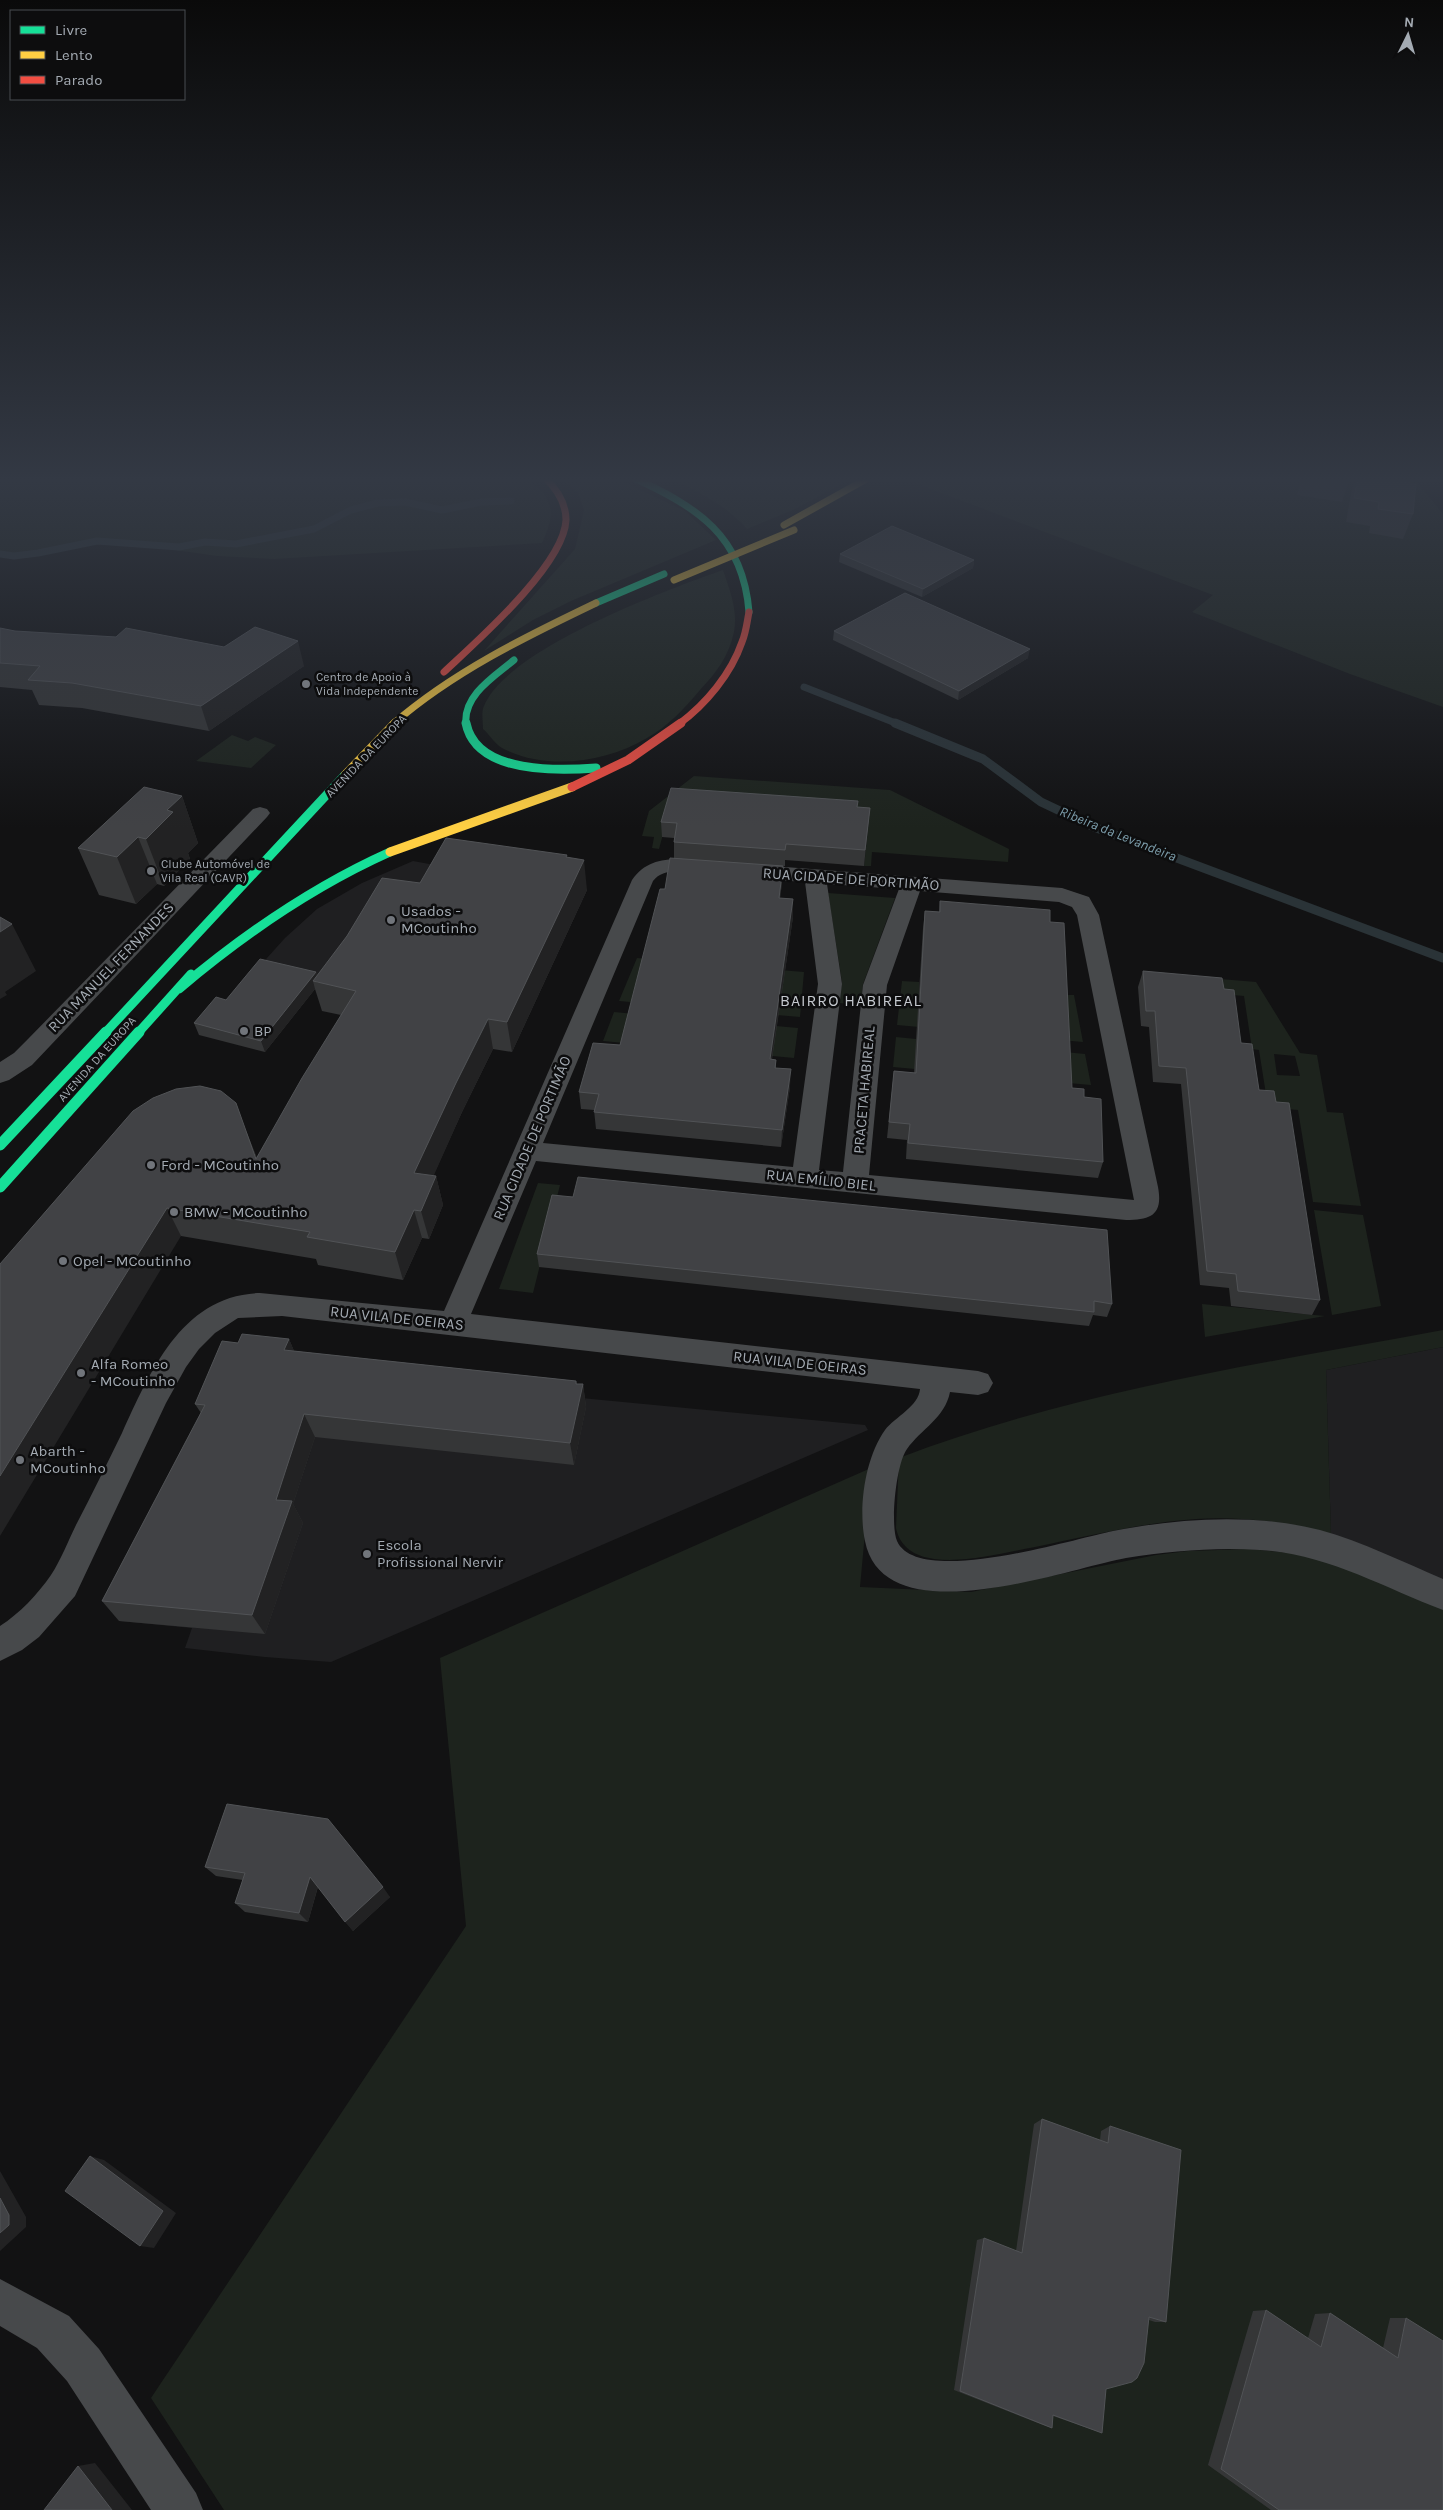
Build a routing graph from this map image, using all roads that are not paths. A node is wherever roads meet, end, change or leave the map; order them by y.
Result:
1 (521, 594) edge
2 (622, 594) edge
3 (636, 594) edge
4 (748, 594) edge
5 (554, 637) dead end
6 (496, 655) junction
7 (522, 656) dead end
8 (438, 704) dead end
9 (385, 732) junction
10 (649, 745) junction
11 (260, 813) dead end
12 (815, 877) junction
13 (912, 884) junction
14 (207, 952) dead end
15 (179, 988) junction
16 (0, 1074) edge
17 (0, 1145) edge
18 (527, 1151) junction
19 (805, 1178) junction
20 (856, 1184) junction
21 (0, 1187) edge
22 (1115, 1209) joint
23 (454, 1324) junction
24 (935, 1378) junction
25 (978, 1383) dead end
26 (1443, 1595) edge
27 (0, 1645) edge
28 (0, 2301) edge
29 (179, 2510) edge

1 - 9 main road
2 - 6 main road
3 - 5 main road
4 - 10 main road
6 - 8 main road
6 - 9 main road, AVENIDA DA EUROPA
7 - 10 main road
9 - 17 main road, AVENIDA DA EUROPA
10 - 15 main road
11 - 16 street, RUA MANUEL FERNANDES
12 - 13 street, RUA CIDADE DE PORTIMÃO
12 - 18 street, RUA CIDADE DE PORTIMÃO
12 - 19 street
13 - 20 street, PRACETA HABIREAL
13 - 22 street, RUA CIDADE DE PORTIMÃO
14 - 15 main road, AVENIDA DA EUROPA
15 - 21 main road, AVENIDA DA EUROPA
18 - 19 street, RUA EMÍLIO BIEL
18 - 23 street, RUA CIDADE DE PORTIMÃO
19 - 20 street, RUA EMÍLIO BIEL
20 - 22 street, RUA EMÍLIO BIEL
23 - 24 street, RUA VILA DE OEIRAS
23 - 27 street, RUA VILA DE OEIRAS
24 - 25 street, RUA VILA DE OEIRAS
24 - 26 street
28 - 29 street

